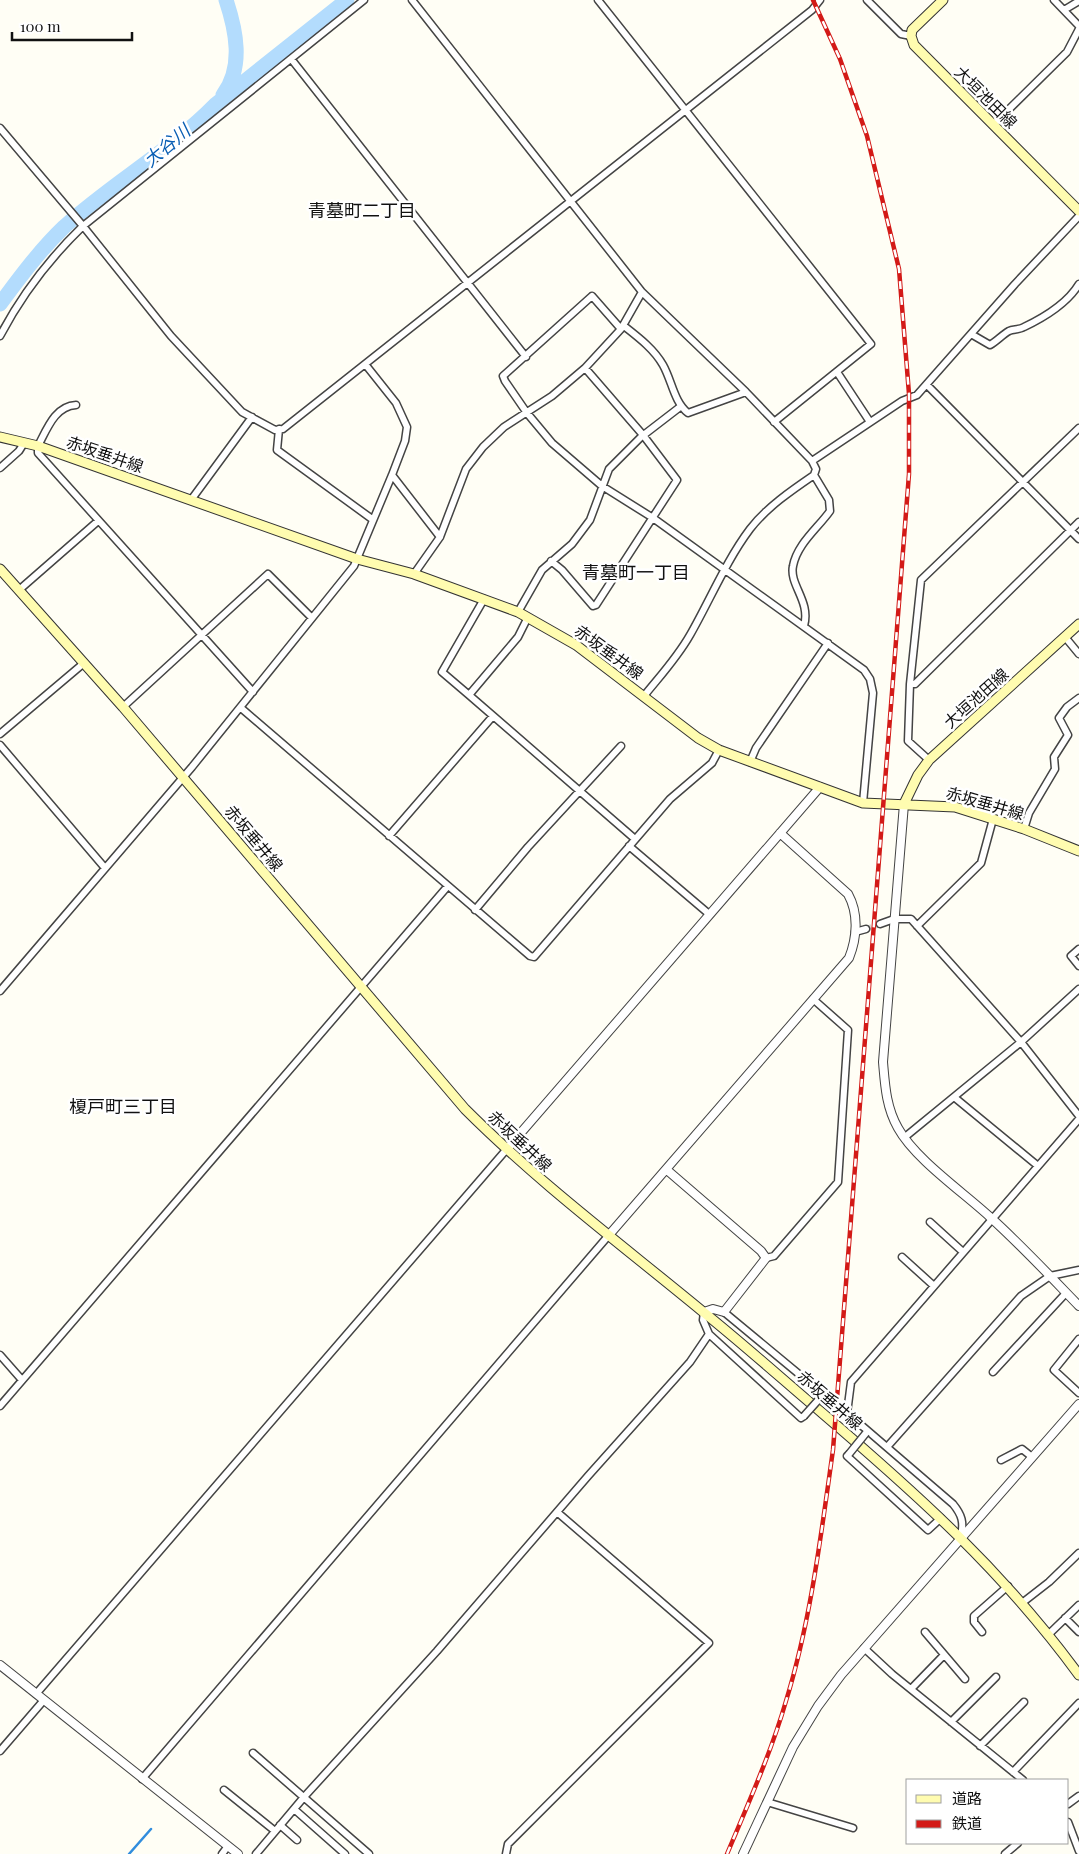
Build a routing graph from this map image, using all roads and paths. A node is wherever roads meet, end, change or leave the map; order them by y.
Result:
1 (364, 0) edge
2 (412, 0) edge
3 (598, 0) edge
4 (820, 0) edge
5 (867, 0) edge
6 (943, 0) edge
7 (1054, 0) edge
8 (1079, 1) edge
9 (1064, 10) junction
10 (1079, 29) edge
11 (910, 36) junction
12 (292, 60) junction
13 (686, 109) junction
14 (993, 125) junction
15 (0, 128) edge
16 (572, 201) junction
17 (1079, 211) edge
18 (1079, 216) edge
19 (82, 224) junction
20 (468, 283) junction
21 (1079, 284) edge
22 (642, 292) junction
23 (623, 328) junction
24 (971, 334) junction
25 (0, 336) edge
26 (526, 357) junction
27 (365, 364) junction
28 (585, 368) junction
29 (837, 372) junction
30 (927, 385) junction
31 (746, 392) junction
32 (76, 405) dead end
33 (680, 407) junction
34 (527, 413) junction
35 (252, 417) junction
36 (774, 422) junction
37 (870, 422) junction
38 (1079, 428) edge
39 (279, 429) junction
40 (643, 436) junction
41 (0, 438) edge
42 (24, 443) junction
43 (38, 446) junction
44 (812, 461) junction
45 (0, 468) edge
46 (392, 475) junction
47 (814, 475) junction
48 (1022, 484) junction
49 (602, 486) junction
50 (191, 500) junction
51 (372, 518) junction
52 (653, 518) junction
53 (98, 521) junction
54 (1079, 522) edge
55 (1070, 531) junction
56 (440, 537) junction
57 (1079, 539) edge
58 (357, 558) junction
59 (552, 561) junction
60 (0, 569) edge
61 (725, 570) junction
62 (414, 574) junction
63 (19, 590) junction
64 (484, 599) junction
65 (518, 612) junction
66 (528, 617) junction
67 (312, 618) junction
68 (1079, 624) edge
69 (804, 626) junction
70 (201, 636) junction
71 (1065, 637) junction
72 (828, 643) junction
73 (1079, 654) edge
74 (84, 662) junction
75 (910, 684) junction
76 (254, 692) junction
77 (469, 695) junction
78 (644, 696) junction
79 (1079, 698) edge
80 (122, 707) junction
81 (240, 708) junction
82 (493, 716) junction
83 (0, 734) edge
84 (0, 745) edge
85 (621, 746) dead end
86 (719, 750) junction
87 (930, 760) junction
88 (750, 762) junction
89 (183, 777) junction
90 (820, 787) junction
91 (578, 790) junction
92 (863, 803) junction
93 (904, 804) junction
94 (993, 819) junction
95 (1024, 829) junction
96 (780, 833) junction
97 (389, 836) junction
98 (635, 839) junction
99 (629, 846) junction
100 (1079, 851) edge
101 (105, 868) junction
102 (447, 887) junction
103 (475, 910) junction
104 (709, 914) junction
105 (894, 919) junction
106 (880, 924) tunnel mouth
107 (917, 926) junction
108 (866, 929) tunnel mouth
109 (855, 932) junction
110 (1079, 949) edge
111 (1079, 966) edge
112 (360, 988) junction
113 (1079, 990) edge
114 (0, 991) edge
115 (813, 999) junction
116 (1021, 1042) junction
117 (954, 1097) junction
118 (1079, 1118) edge
119 (904, 1137) junction
120 (506, 1150) junction
121 (1038, 1166) junction
122 (667, 1170) junction
123 (992, 1219) junction
124 (930, 1222) dead end
125 (608, 1235) junction
126 (963, 1252) junction
127 (902, 1257) dead end
128 (766, 1258) junction
129 (1079, 1270) edge
130 (1050, 1276) junction
131 (934, 1286) junction
132 (1066, 1293) junction
133 (1079, 1306) edge
134 (704, 1312) junction
135 (724, 1312) junction
136 (709, 1334) junction
137 (1079, 1340) edge
138 (0, 1355) edge
139 (993, 1372) dead end
140 (22, 1380) junction
141 (1079, 1393) edge
142 (1079, 1404) edge
143 (0, 1406) edge
144 (868, 1432) junction
145 (887, 1446) junction
146 (1032, 1457) junction
147 (1001, 1460) dead end
148 (557, 1512) junction
149 (941, 1518) junction
150 (962, 1537) junction
151 (1079, 1553) edge
152 (1008, 1586) junction
153 (1022, 1603) junction
154 (1079, 1605) edge
155 (1065, 1618) junction
156 (925, 1632) dead end
157 (982, 1632) dead end
158 (1079, 1632) edge
159 (1049, 1634) junction
160 (864, 1648) junction
161 (944, 1655) junction
162 (0, 1665) edge
163 (1079, 1675) edge
164 (996, 1677) dead end
165 (965, 1679) dead end
166 (911, 1690) junction
167 (36, 1694) junction
168 (44, 1700) junction
169 (1024, 1702) dead end
170 (1079, 1703) edge
171 (951, 1722) junction
172 (980, 1746) junction
173 (0, 1751) edge
174 (253, 1753) dead end
175 (1013, 1772) junction
176 (142, 1778) junction
177 (1022, 1779) edge
178 (224, 1790) dead end
179 (304, 1797) junction
180 (767, 1802) junction
181 (294, 1809) junction
182 (280, 1825) junction
183 (1069, 1825) edge
184 (853, 1828) dead end
185 (275, 1831) junction
186 (297, 1840) dead end
187 (1017, 1844) edge
188 (228, 1846) junction
189 (1079, 1850) edge
190 (222, 1854) edge
191 (238, 1854) edge
192 (256, 1854) edge
193 (345, 1854) edge
194 (370, 1854) edge
195 (506, 1854) edge
196 (743, 1854) edge
197 (1005, 1854) edge

1 - 12 street
2 - 16 street
3 - 13 street
4 - 13 street
5 - 11 street
6 - 11 main road
7 - 9 street
8 - 9 street
9 - 10 street
10 - 14 street
11 - 14 main road, 大垣池田線
12 - 19 street
12 - 20 street
13 - 16 street
13 - 29 street
14 - 17 main road, 大垣池田線
15 - 19 street
16 - 20 street
16 - 22 street
18 - 24 street
19 - 25 street
19 - 35 street
20 - 26 street
20 - 27 street
21 - 24 street
22 - 23 street
22 - 31 street
23 - 26 street
23 - 28 street
23 - 33 street
24 - 30 street
26 - 34 street
27 - 39 street
27 - 46 street
28 - 34 street
28 - 40 street
29 - 36 street
29 - 37 street
30 - 37 street
30 - 48 street
31 - 33 street
31 - 36 street
32 - 43 street
33 - 40 street
34 - 49 street
34 - 56 street
35 - 39 street
35 - 50 street
36 - 44 street
37 - 44 street
38 - 48 street
39 - 51 street
40 - 49 street
40 - 52 street
41 - 42 main road, 赤坂垂井線
42 - 43 main road, 赤坂垂井線
42 - 45 street
43 - 50 main road, 赤坂垂井線
43 - 53 street
44 - 47 street
46 - 51 street
46 - 56 street
47 - 61 street
47 - 69 street
48 - 55 street
48 - 75 street
49 - 52 street
49 - 59 street
50 - 58 main road, 赤坂垂井線
51 - 58 street
52 - 59 street
52 - 61 street
53 - 63 street
53 - 70 street
54 - 55 street
55 - 57 street
55 - 75 street
56 - 62 street
58 - 62 main road, 赤坂垂井線
58 - 67 street
59 - 65 street
60 - 63 main road, 赤坂垂井線
61 - 69 street
61 - 78 street
62 - 64 main road, 赤坂垂井線
63 - 74 main road, 赤坂垂井線
64 - 65 main road, 赤坂垂井線
64 - 77 street
65 - 66 main road, 赤坂垂井線
66 - 77 street
66 - 78 main road, 赤坂垂井線
67 - 70 street
67 - 76 street
68 - 71 main road, 大垣池田線
69 - 72 street
70 - 76 street
70 - 80 street
71 - 73 street
71 - 87 main road, 大垣池田線
72 - 88 street
72 - 92 street
74 - 80 main road, 赤坂垂井線
74 - 83 street
75 - 87 street
76 - 81 street
77 - 82 street
78 - 86 main road, 赤坂垂井線
79 - 95 street
80 - 89 main road, 赤坂垂井線
81 - 89 street
81 - 97 street
82 - 91 street
82 - 97 street
84 - 101 street
85 - 91 street
86 - 88 main road, 赤坂垂井線
86 - 98 street
87 - 93 main road, 大垣池田線
88 - 90 main road, 赤坂垂井線
89 - 101 street
89 - 112 main road, 赤坂垂井線
90 - 92 main road, 赤坂垂井線
90 - 96 street
91 - 98 street
91 - 103 street
92 - 93 main road, 赤坂垂井線
93 - 94 main road, 赤坂垂井線
93 - 105 street
94 - 95 main road, 赤坂垂井線
94 - 107 street
95 - 100 main road, 赤坂垂井線
96 - 104 street
96 - 109 street
97 - 102 street
98 - 99 street
99 - 103 street
99 - 104 street
101 - 114 street
102 - 103 street
102 - 112 street
104 - 120 street
105 - 106 street
105 - 107 street
105 - 119 street
107 - 116 street
108 - 109 street
109 - 115 street
110 - 111 street
112 - 120 main road, 赤坂垂井線
112 - 140 street
113 - 116 street
115 - 122 street
115 - 128 street
116 - 117 street
116 - 118 street
117 - 119 street
117 - 121 street
118 - 121 street
119 - 123 street
120 - 125 main road, 赤坂垂井線
120 - 167 street
121 - 123 street
122 - 125 street
122 - 128 street
123 - 126 street
123 - 130 street
124 - 126 street
125 - 134 main road, 赤坂垂井線
125 - 176 street
126 - 131 street
127 - 131 street
128 - 135 street
129 - 130 street
130 - 132 street
130 - 145 street
131 - 144 street
132 - 133 street
132 - 139 street
134 - 135 street
134 - 136 street
134 - 149 main road, 赤坂垂井線
135 - 136 street, bridge
136 - 148 street
137 - 141 street
138 - 140 street
140 - 143 street
142 - 146 street
144 - 145 street
144 - 149 street, bridge
145 - 150 street
146 - 147 street
146 - 150 street
148 - 179 street
148 - 195 street
149 - 150 main road, 赤坂垂井線
150 - 152 main road, 赤坂垂井線
150 - 160 street
151 - 153 street
152 - 153 main road, 赤坂垂井線
152 - 157 street
153 - 159 main road, 赤坂垂井線
154 - 155 street
155 - 158 street
155 - 159 street
156 - 161 street
159 - 163 main road, 赤坂垂井線
160 - 166 street
160 - 180 street
161 - 165 street
161 - 166 street
162 - 167 street
164 - 171 street
166 - 171 street
167 - 168 street
168 - 173 street
168 - 176 street
169 - 172 street
170 - 175 street
171 - 172 street
172 - 175 street
174 - 179 street
175 - 177 street
176 - 188 street
178 - 185 street
179 - 181 street
179 - 194 street
180 - 184 street
180 - 196 street
181 - 182 street
181 - 193 street
182 - 185 street
182 - 186 street
183 - 189 street
185 - 192 street
187 - 197 street
188 - 190 street
188 - 191 street

